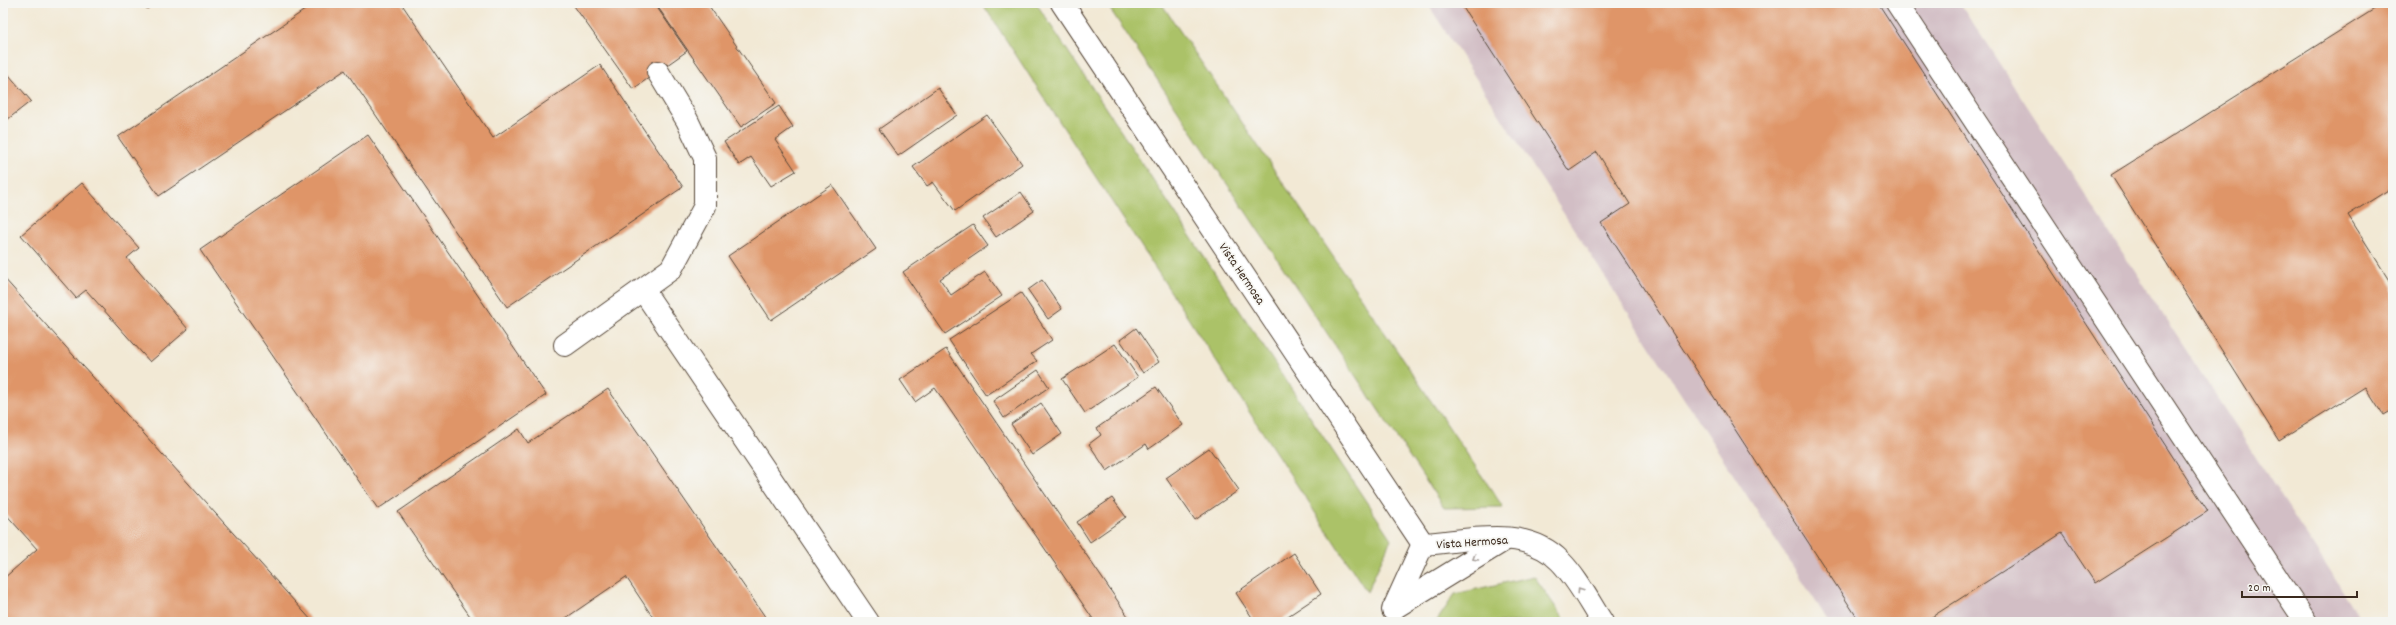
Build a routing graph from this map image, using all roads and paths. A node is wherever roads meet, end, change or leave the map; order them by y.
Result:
1 (1062, 3) edge
2 (1897, 3) edge
3 (658, 72) dead end
4 (642, 290) junction
5 (565, 345) dead end
6 (1509, 538) junction
7 (1423, 544) junction
8 (1392, 615) edge
9 (868, 622) edge
10 (1602, 622) edge
11 (2306, 622) edge

1 - 7 street, Vista Hermosa
2 - 11 street
3 - 4 street
4 - 5 street
4 - 9 street
6 - 7 street, Vista Hermosa
6 -> 8 street
10 -> 6 street, Vista Hermosa
7 - 8 street, Vista Hermosa

